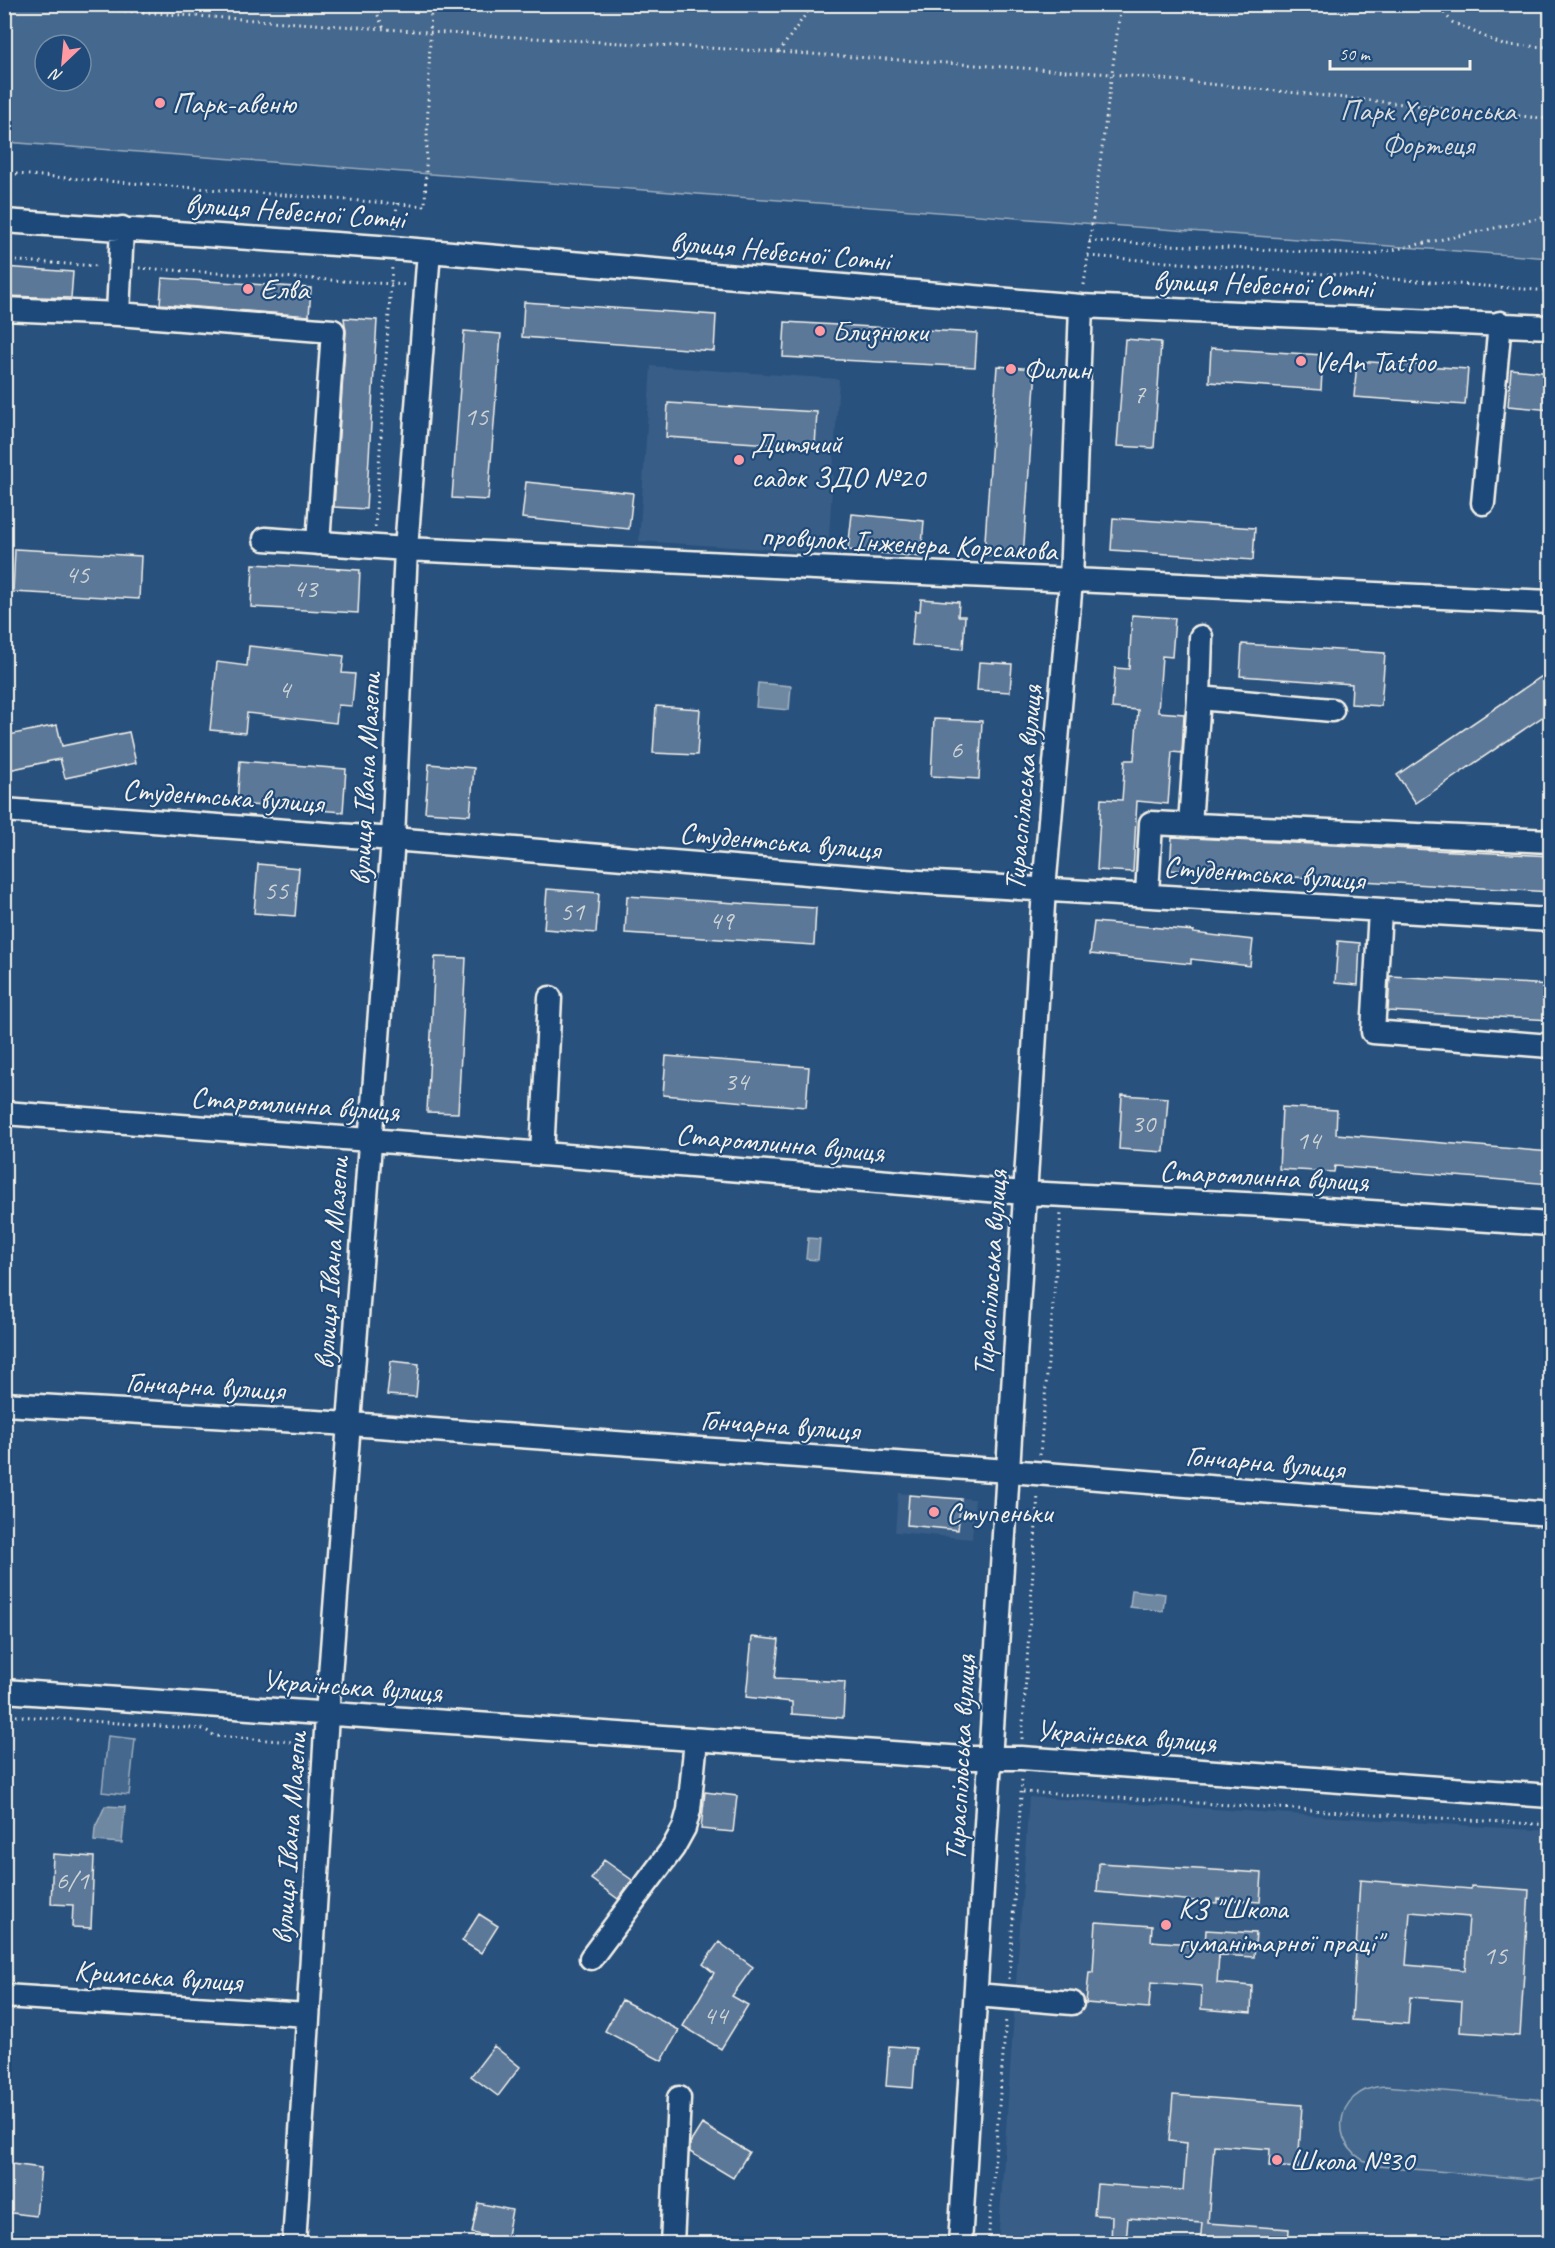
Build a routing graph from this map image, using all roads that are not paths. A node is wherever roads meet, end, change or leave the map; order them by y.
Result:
1 (4, 221) edge
2 (122, 228) junction
3 (429, 251) junction
4 (1081, 306) junction
5 (4, 309) edge
6 (118, 314) junction
7 (1500, 323) junction
8 (1551, 327) edge
9 (1483, 503) dead end
10 (265, 539) dead end
11 (318, 543) junction
12 (406, 549) junction
13 (1071, 581) junction
14 (1551, 602) edge
15 (1201, 637) dead end
16 (1199, 698) junction
17 (1332, 710) dead end
18 (4, 810) edge
19 (1190, 824) junction
20 (393, 839) junction
21 (1551, 841) edge
22 (1044, 889) junction
23 (1147, 894) junction
24 (1380, 911) junction
25 (1551, 920) edge
26 (550, 998) dead end
27 (1551, 1046) edge
28 (4, 1113) edge
29 (370, 1140) junction
30 (542, 1154) junction
31 (1025, 1193) junction
32 (1551, 1224) edge
33 (4, 1404) edge
34 (350, 1424) junction
35 (1008, 1471) junction
36 (1551, 1514) edge
37 (4, 1691) edge
38 (327, 1715) junction
39 (696, 1740) junction
40 (989, 1758) junction
41 (1551, 1796) edge
42 (591, 1958) dead end
43 (976, 1995) junction
44 (4, 1996) edge
45 (1072, 2003) dead end
46 (308, 2015) junction
47 (679, 2098) dead end
48 (294, 2244) edge
49 (672, 2244) edge
50 (960, 2244) edge

1 - 2 street, вулиця Небесної Сотні
2 - 3 street, вулиця Небесної Сотні
2 - 6 street
3 - 4 street, вулиця Небесної Сотні
3 - 12 street, вулиця Івана Мазепи
4 - 7 street, вулиця Небесної Сотні
4 - 13 street, Тираспільська вулиця
5 - 6 street
6 - 11 street
7 - 8 street, вулиця Небесної Сотні
7 - 9 street
10 - 11 street, провулок Інженера Корсакова
11 - 12 street, провулок Інженера Корсакова
12 - 13 street, провулок Інженера Корсакова
12 - 20 street, вулиця Івана Мазепи
13 - 14 street, провулок Інженера Корсакова
13 - 22 street, Тираспільська вулиця
15 - 16 street
16 - 17 street
16 - 19 street
18 - 20 street, Студентська вулиця
19 - 21 street
19 - 23 street
20 - 22 street, Студентська вулиця
20 - 29 street, вулиця Івана Мазепи
22 - 23 street, Студентська вулиця
22 - 31 street, Тираспільська вулиця
23 - 24 street, Студентська вулиця
24 - 25 street, Студентська вулиця
24 - 27 street
26 - 30 street
28 - 29 street, Старомлинна вулиця
29 - 30 street, Старомлинна вулиця
29 - 34 street, вулиця Івана Мазепи
30 - 31 street, Старомлинна вулиця
31 - 32 street, Старомлинна вулиця
31 - 35 street, Тираспільська вулиця
33 - 34 street, Гончарна вулиця
34 - 35 street, Гончарна вулиця
34 - 38 street, вулиця Івана Мазепи
35 - 36 street, Гончарна вулиця
35 - 40 street, Тираспільська вулиця
37 - 38 street, Українська вулиця
38 - 39 street, Українська вулиця
38 - 46 street, вулиця Івана Мазепи
39 - 40 street, Українська вулиця
39 - 42 street
40 - 41 street, Українська вулиця
40 - 43 street, Тираспільська вулиця
43 - 45 street
43 - 50 street, Тираспільська вулиця
44 - 46 street, Кримська вулиця
46 - 48 street, вулиця Івана Мазепи
47 - 49 street

